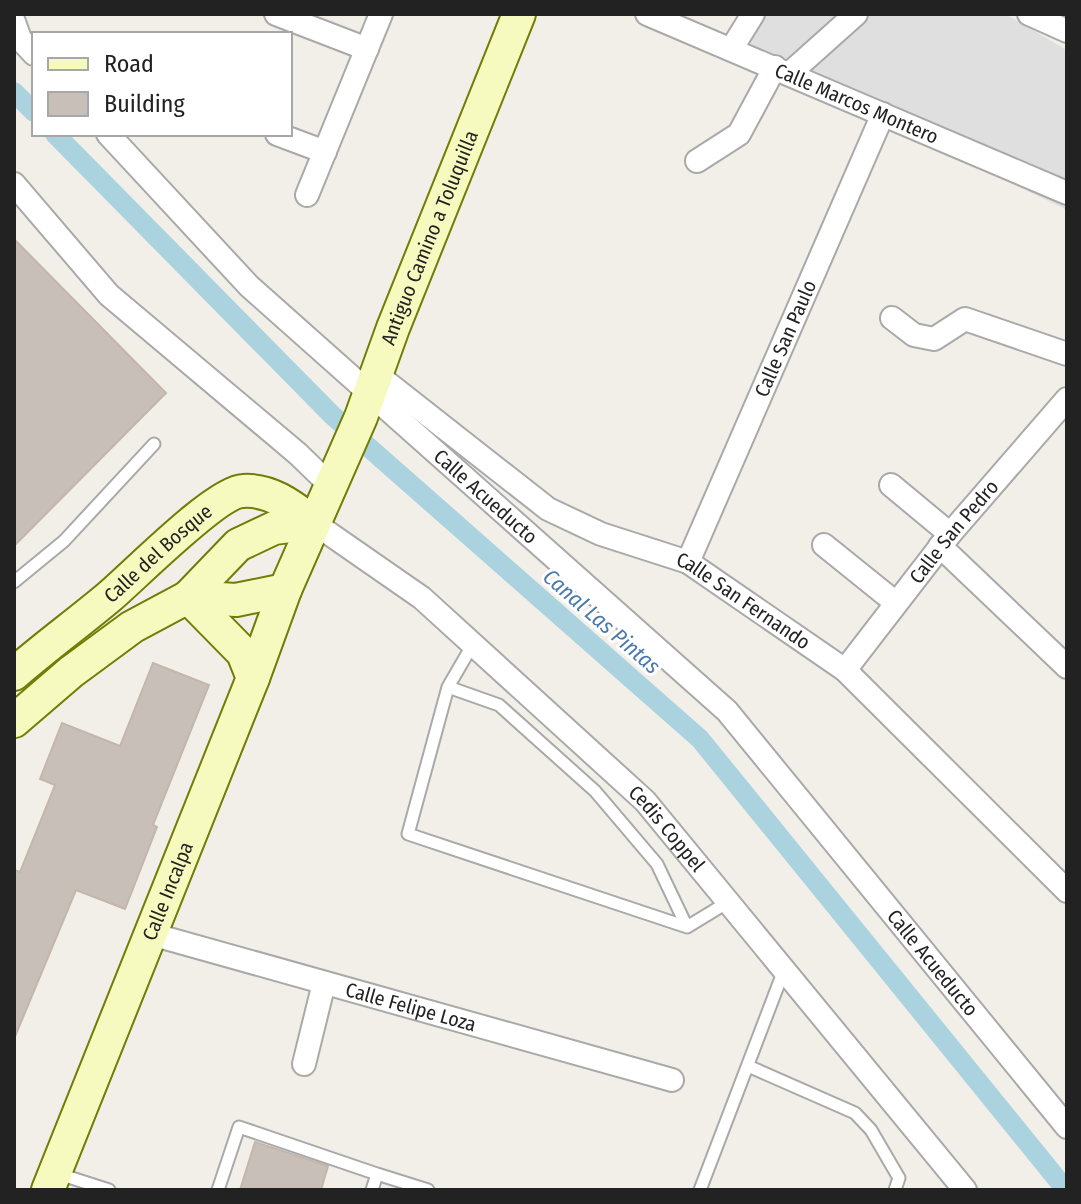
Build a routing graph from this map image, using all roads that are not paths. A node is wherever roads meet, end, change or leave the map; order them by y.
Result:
1 (276, 14) edge
2 (381, 14) edge
3 (519, 14) edge
4 (647, 14) edge
5 (753, 14) edge
6 (856, 14) edge
7 (1029, 14) edge
8 (15, 18) edge
9 (1067, 31) edge
10 (732, 48) junction
11 (367, 49) junction
12 (32, 52) edge
13 (782, 70) junction
14 (883, 114) junction
15 (110, 136) edge
16 (282, 136) edge
17 (325, 152) junction
18 (697, 161) dead end
19 (14, 184) edge
20 (1067, 193) edge
21 (307, 195) dead end
22 (892, 318) dead end
23 (1067, 354) edge
24 (369, 395) junction
25 (1067, 399) edge
26 (154, 444) dead end
27 (338, 474) junction
28 (891, 485) dead end
29 (201, 514) junction
30 (314, 523) junction
31 (945, 540) junction
32 (824, 545) dead end
33 (688, 562) junction
34 (14, 582) edge
35 (285, 590) junction
36 (188, 597) junction
37 (896, 603) junction
38 (1067, 634) edge
39 (473, 644) junction
40 (1051, 650) junction
41 (1067, 667) edge
42 (845, 670) junction
43 (14, 674) edge
44 (253, 678) junction
45 (448, 687) junction
46 (14, 721) edge
47 (1067, 891) edge
48 (728, 902) junction
49 (687, 927) junction
50 (151, 934) junction
51 (784, 970) junction
52 (324, 983) junction
53 (304, 1064) dead end
54 (748, 1066) junction
55 (672, 1080) dead end
56 (1067, 1127) edge
57 (377, 1174) junction
58 (52, 1182) edge
59 (109, 1190) edge
60 (218, 1190) edge
61 (372, 1190) edge
62 (428, 1190) edge
63 (700, 1190) edge
64 (895, 1190) edge
65 (965, 1190) edge

1 - 11 street
2 - 11 street
3 - 24 street, Antiguo Camino a Toluquilla
4 - 10 street, Calle Marcos Montero
5 - 10 street
6 - 13 street
7 - 9 street
8 - 12 street
10 - 13 street, Calle Marcos Montero
11 - 17 street
13 - 14 street, Calle Marcos Montero
13 - 18 street
14 - 20 street, Calle Marcos Montero
14 - 33 street, Calle San Paulo
15 - 24 street, Calle Acueducto
16 - 17 street
17 - 21 street
19 - 27 street
22 - 23 street
24 - 27 street, Antiguo Camino a Toluquilla
24 - 33 street, Calle San Fernando
24 - 56 street, Calle Acueducto
25 - 31 street, Calle San Pedro
26 - 34 lane
27 - 30 street
28 - 31 street
29 - 30 street, Calle del Bosque
29 - 36 street
29 - 43 street, Calle del Bosque
30 - 35 street, Calle Incalpa
30 - 36 street
30 - 39 street, Cedis Coppel
31 - 37 street, Calle San Pedro
31 - 40 street
32 - 37 street
33 - 42 street, Calle San Fernando
35 - 36 street
35 - 44 street, Calle Incalpa
36 - 44 street
36 - 46 street, Calle del Bosque
37 - 42 street, Calle San Pedro
38 - 40 street
39 - 45 lane
39 - 48 street, Cedis Coppel
40 - 41 street
42 - 47 street, Calle San Fernando
44 - 50 street, Calle Incalpa
45 - 49 lane
45 - 49 lane
48 - 49 lane
48 - 51 street, Cedis Coppel
50 - 52 street, Calle Felipe Loza
50 - 58 street, Calle Incalpa
51 - 54 lane
51 - 65 street, Cedis Coppel
52 - 53 street
52 - 55 street, Calle Felipe Loza
54 - 63 lane
54 - 64 lane
57 - 60 lane
57 - 61 lane
57 - 62 lane
58 - 59 lane

